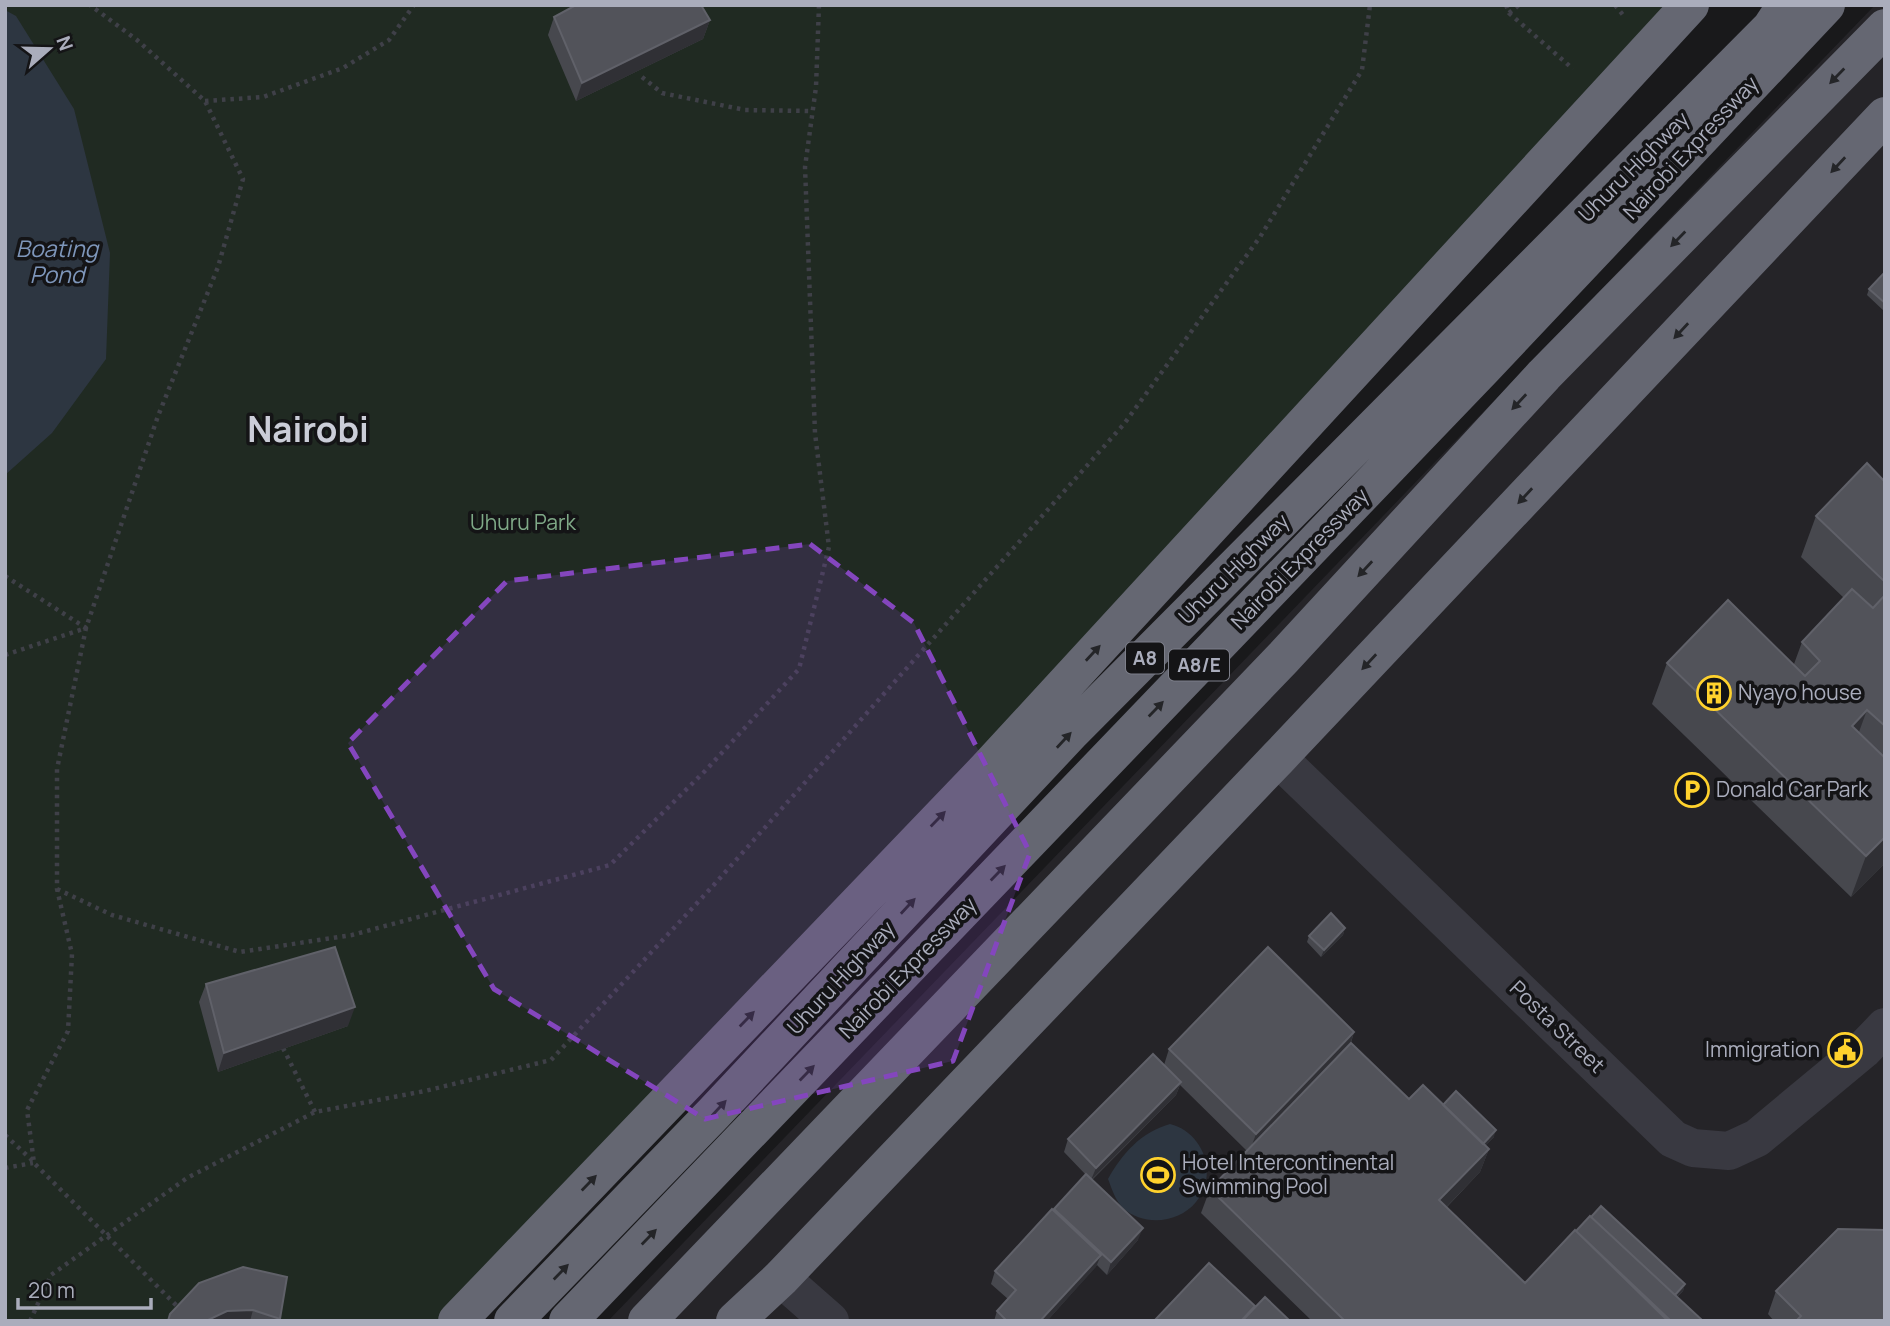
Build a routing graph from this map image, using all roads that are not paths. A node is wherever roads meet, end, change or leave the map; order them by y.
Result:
1 (1690, 5) edge
2 (1786, 5) edge
3 (1826, 5) edge
4 (1885, 28) edge
5 (1885, 116) edge
6 (1278, 758) junction
7 (1877, 1049) edge
8 (781, 1278) junction
9 (457, 1321) edge
10 (513, 1321) edge
11 (568, 1321) edge
12 (647, 1321) edge
13 (736, 1321) edge
14 (830, 1321) edge

9 -> 1 highway
10 -> 2 highway, Uhuru Highway / A8
11 -> 3 highway, Nairobi Expressway / A8/E
4 -> 12 highway, A8/E
5 -> 6 highway
6 - 7 street, Posta Street
6 - 8 highway
8 - 13 highway
8 - 14 street

